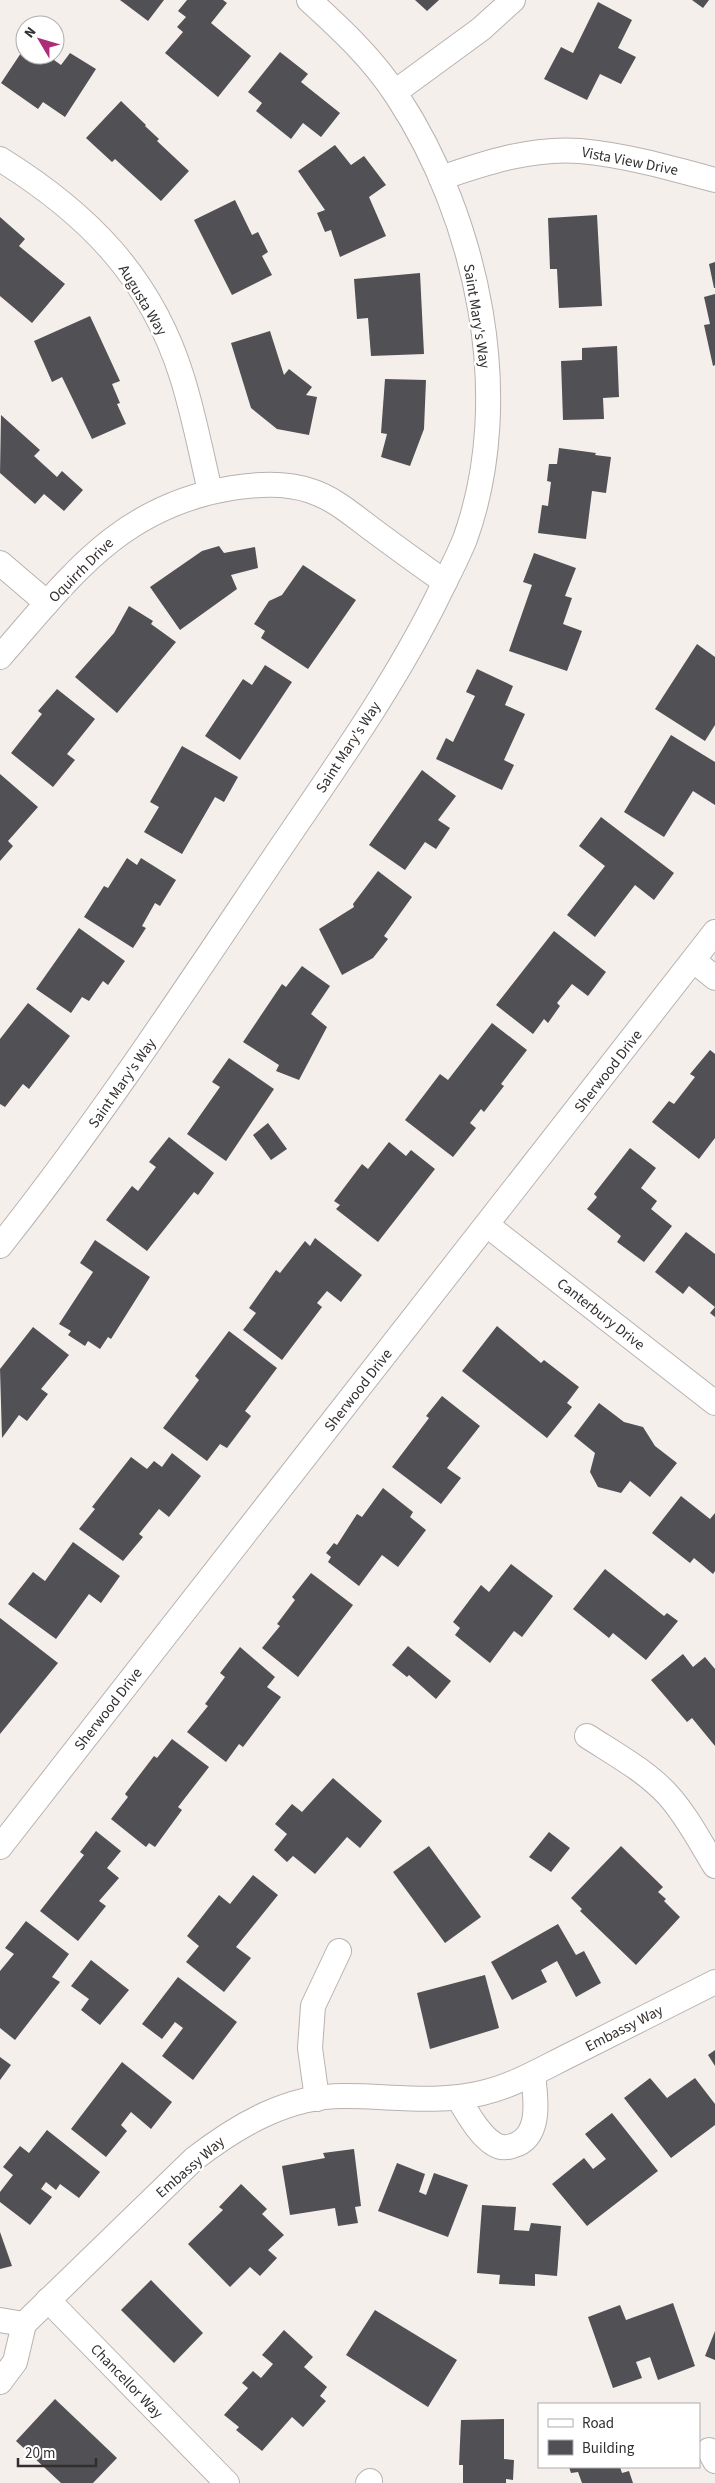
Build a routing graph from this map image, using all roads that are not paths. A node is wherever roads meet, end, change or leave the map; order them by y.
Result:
1 (309, 0) edge
2 (513, 0) edge
3 (395, 92) junction
4 (0, 159) edge
5 (441, 178) junction
6 (715, 180) edge
7 (210, 491) junction
8 (0, 563) edge
9 (444, 582) junction
10 (47, 603) junction
11 (0, 657) edge
12 (715, 932) edge
13 (694, 961) junction
14 (715, 978) edge
15 (487, 1225) junction
16 (0, 1246) edge
17 (715, 1404) edge
18 (587, 1736) dead end
19 (0, 1847) edge
20 (715, 1866) edge
21 (339, 1951) dead end
22 (715, 1982) edge
23 (533, 2075) junction
24 (458, 2098) junction
25 (317, 2099) junction
26 (48, 2300) junction
27 (0, 2320) edge
28 (24, 2324) junction
29 (0, 2382) edge
30 (227, 2483) edge

1 - 3 street
2 - 3 street
3 - 5 street
4 - 7 street, Augusta Way
5 - 6 street, Vista View Drive
5 - 9 street, Saint Mary's Way
7 - 9 street, Oquirrh Drive
7 - 10 street, Oquirrh Drive
8 - 10 street
9 - 16 street, Saint Mary's Way
10 - 11 street, Oquirrh Drive
12 - 13 street, Sherwood Drive
13 - 14 street
13 - 15 street, Sherwood Drive
15 - 17 street, Canterbury Drive
15 - 19 street, Sherwood Drive
18 - 20 street
21 - 25 street
22 - 23 street, Embassy Way
23 - 24 street, Embassy Way
23 - 24 street
24 - 25 street, Embassy Way
25 - 26 street, Embassy Way
26 - 28 street, Embassy Way
26 - 30 street, Chancellor Way
27 - 28 street
28 - 29 street

